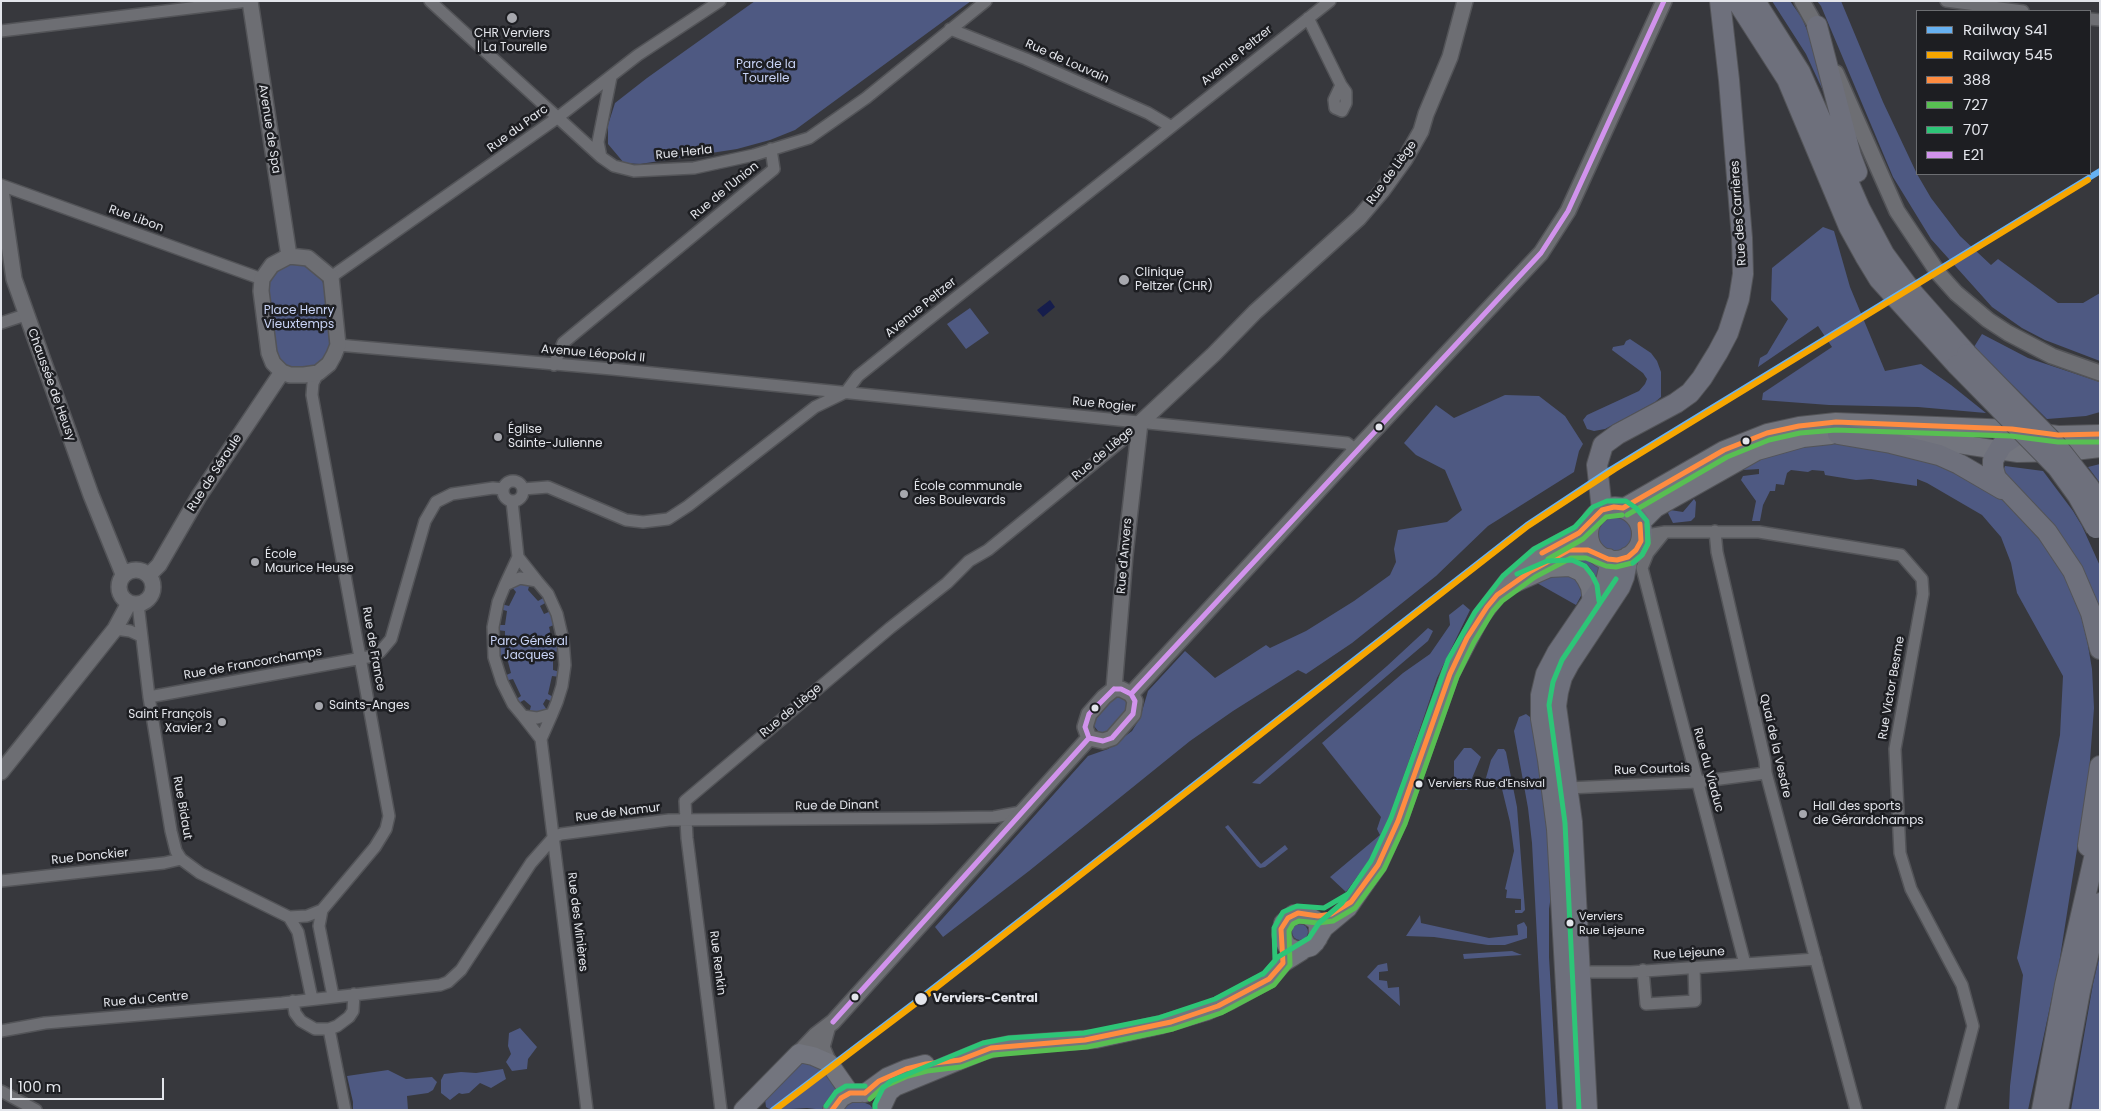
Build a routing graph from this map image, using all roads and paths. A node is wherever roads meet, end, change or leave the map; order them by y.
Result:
1 (249, 1) edge
2 (430, 1) edge
3 (720, 1) edge
4 (986, 1) edge
5 (1330, 1) edge
6 (1464, 1) edge
7 (1720, 1) edge
8 (1802, 1) edge
9 (1946, 1) edge
10 (1662, 3) edge
11 (1745, 5) edge
12 (2000, 5) edge
13 (2019, 10) edge
14 (1308, 18) junction
15 (1817, 26) junction
16 (950, 29) junction
17 (1, 31) edge
18 (611, 77) junction
19 (1341, 85) dead end
20 (557, 118) junction
21 (1170, 126) junction
22 (771, 149) junction
23 (601, 157) junction
24 (1, 185) edge
25 (1, 190) edge
26 (289, 256) junction
27 (331, 277) junction
28 (262, 279) junction
29 (1912, 292) junction
30 (26, 315) junction
31 (1, 323) edge
32 (338, 345) junction
33 (1962, 360) junction
34 (554, 365) junction
35 (282, 372) junction
36 (318, 373) junction
37 (2100, 373) edge
38 (846, 392) junction
39 (1140, 423) junction
40 (2100, 423) edge
41 (2021, 430) junction
42 (1838, 434) junction
43 (2100, 434) edge
44 (2100, 448) edge
45 (1356, 450) junction
46 (1997, 451) junction
47 (503, 489) junction
48 (523, 489) junction
49 (2011, 494) junction
50 (512, 501) junction
51 (2100, 505) edge
52 (1623, 508) junction
53 (1596, 517) junction
54 (1715, 531) junction
55 (1640, 532) junction
56 (1665, 532) junction
57 (2098, 532) edge
58 (1602, 556) junction
59 (518, 557) junction
60 (1628, 557) junction
61 (123, 574) junction
62 (149, 575) junction
63 (1624, 577) junction
64 (538, 581) junction
65 (1645, 583) junction
66 (1515, 584) junction
67 (505, 586) junction
68 (1497, 595) junction
69 (1592, 602) junction
70 (133, 604) junction
71 (115, 629) junction
72 (141, 636) junction
73 (2100, 649) edge
74 (361, 659) junction
75 (1114, 689) junction
76 (1131, 694) junction
77 (149, 697) junction
78 (552, 714) junction
79 (523, 716) junction
80 (541, 738) junction
81 (1089, 738) junction
82 (2100, 766) edge
83 (1, 772) edge
84 (1766, 773) junction
85 (1698, 782) junction
86 (1568, 788) junction
87 (1022, 812) junction
88 (987, 817) junction
89 (687, 820) junction
90 (2100, 832) edge
91 (554, 837) junction
92 (995, 842) junction
93 (181, 859) junction
94 (1, 880) edge
95 (1351, 902) junction
96 (2100, 903) edge
97 (322, 910) junction
98 (1307, 915) junction
99 (289, 918) junction
100 (2078, 927) junction
101 (1318, 939) junction
102 (1283, 940) junction
103 (1302, 951) junction
104 (1816, 959) junction
105 (1283, 963) junction
106 (1745, 964) junction
107 (1694, 968) junction
108 (1643, 970) junction
109 (1573, 972) junction
110 (354, 994) junction
111 (333, 996) junction
112 (312, 999) junction
113 (293, 1001) junction
114 (827, 1028) junction
115 (329, 1029) junction
116 (1, 1031) edge
117 (799, 1053) junction
118 (960, 1060) junction
119 (829, 1063) junction
120 (774, 1080) junction
121 (2054, 1085) junction
122 (1, 1091) edge
123 (858, 1093) junction
124 (882, 1109) edge
125 (36, 1110) edge
126 (345, 1110) edge
127 (587, 1110) edge
128 (721, 1110) edge
129 (743, 1110) edge
130 (761, 1110) edge
131 (832, 1110) edge
132 (1573, 1110) edge
133 (1587, 1110) edge
134 (1856, 1110) edge
135 (1952, 1110) edge
136 (2042, 1110) edge
137 (2058, 1110) edge

1 - 17 street
1 - 26 street, Avenue de Spa
2 - 20 street, Rue Herla
3 - 18 street, Rue du Parc
4 - 16 street
5 - 14 street, Avenue Peltzer
6 - 39 street, Rue de Liège
7 - 53 highway, Rue des Carrières
8 - 15 street
9 - 12 street
10 - 45 street
11 - 29 highway
11 - 33 highway
12 - 13 street
14 - 19 street
14 - 21 street, Avenue Peltzer
15 - 29 highway
15 - 37 street
16 - 21 street, Rue de Louvain
16 - 22 street
18 - 20 street, Rue du Parc
18 - 23 street
20 - 23 street, Rue Herla
20 - 27 street, Rue du Parc
21 - 38 street, Avenue Peltzer
22 - 23 street, Rue Herla
22 - 34 street, Rue de l'Union
24 - 28 street, Rue Libon
25 - 30 street, Chaussée de Heusy
26 - 27 street
26 - 28 street
27 - 32 street
28 - 35 street
29 - 33 highway
30 - 31 street
30 - 61 street, Chaussée de Heusy
32 - 34 street, Avenue Léopold II
32 - 36 street
33 - 51 highway, bridge
33 - 57 highway, bridge
34 - 38 street, Avenue Léopold II
35 - 36 street
35 - 62 street, Rue de Séroule
36 - 74 street, Rue de France
38 - 39 street, Rue Rogier
38 - 48 street, Avenue Peltzer
39 - 45 street, Rue Rogier
39 - 75 street, Rue d'Anvers
39 - 89 street, Rue de Liège
40 - 41 main road
41 - 43 main road
41 - 46 highway
41 - 52 main road
42 - 46 main road
42 - 49 highway
42 - 55 main road
44 - 46 main road
45 - 76 street
46 - 49 highway
47 - 48 street
47 - 50 street
47 - 74 street, Rue de Francorchamps
48 - 50 street
49 - 73 highway
50 - 59 street
52 - 53 highway
52 - 55 highway
53 - 58 highway
53 - 68 main road
54 - 56 street, Rue Victor Besme
54 - 84 street, Quai de la Vesdre
54 - 135 street, Rue Victor Besme
55 - 56 street, Rue Victor Besme
55 - 60 highway
56 - 65 street, Rue du Viaduc
58 - 60 highway
58 - 66 main road
58 - 69 highway
59 - 64 street
59 - 67 street
60 - 63 highway
61 - 62 street
61 - 70 street
62 - 70 street
63 - 65 street
63 - 86 highway
64 - 67 street
64 - 78 street
65 - 85 street, Rue du Viaduc
66 - 68 main road
66 - 69 main road
67 - 79 street
68 - 95 main road
69 - 109 highway
70 - 71 street
70 - 72 street, Rue Bidaut
71 - 72 street
71 - 83 street
72 - 77 street, Rue Bidaut
74 - 77 street, Rue de Francorchamps
74 - 97 street, Rue de France
75 - 76 street
75 - 81 street
76 - 81 street
77 - 93 street, Rue Bidaut
78 - 79 street
78 - 80 street
79 - 80 street
80 - 91 street, Rue des Minières
81 - 87 street
82 - 100 highway
84 - 85 street, Rue Courtois
84 - 104 street, Quai de la Vesdre
85 - 86 street, Rue Courtois
85 - 106 street, Rue du Viaduc
86 - 109 highway
87 - 88 street, Rue de Dinant
87 - 92 street
88 - 89 street, Rue de Dinant
88 - 92 street
89 - 91 street, Rue de Namur
89 - 128 street, Rue Renkin
90 - 100 highway
91 - 110 street, Rue du Centre
91 - 127 street, Rue des Minières
92 - 114 street
93 - 94 street, Rue Donckier
93 - 99 street, Rue Bidaut
95 - 98 main road
95 - 101 main road
96 - 121 highway
97 - 99 street
97 - 111 street
98 - 101 main road
98 - 102 main road
99 - 112 street
100 - 121 highway
101 - 103 main road
102 - 103 main road
102 - 105 main road
103 - 105 main road
104 - 106 street, Rue Lejeune
104 - 134 street, Quai de la Vesdre
105 - 118 main road
106 - 107 street, Rue Lejeune
107 - 108 street, Rue Lejeune
107 - 108 street
108 - 109 street, Rue Lejeune
109 - 132 highway
109 - 133 highway
110 - 111 street, Rue du Centre
110 - 115 street
111 - 112 street, Rue du Centre
112 - 113 street, Rue du Centre
113 - 115 street
113 - 116 street, Rue du Centre
114 - 117 street
114 - 119 street
115 - 126 street
117 - 119 main road
117 - 120 main road
118 - 123 main road
118 - 124 main road
119 - 123 main road
120 - 129 main road
120 - 130 main road
121 - 136 highway
121 - 137 highway
122 - 125 street
123 - 124 main road
123 - 131 main road

